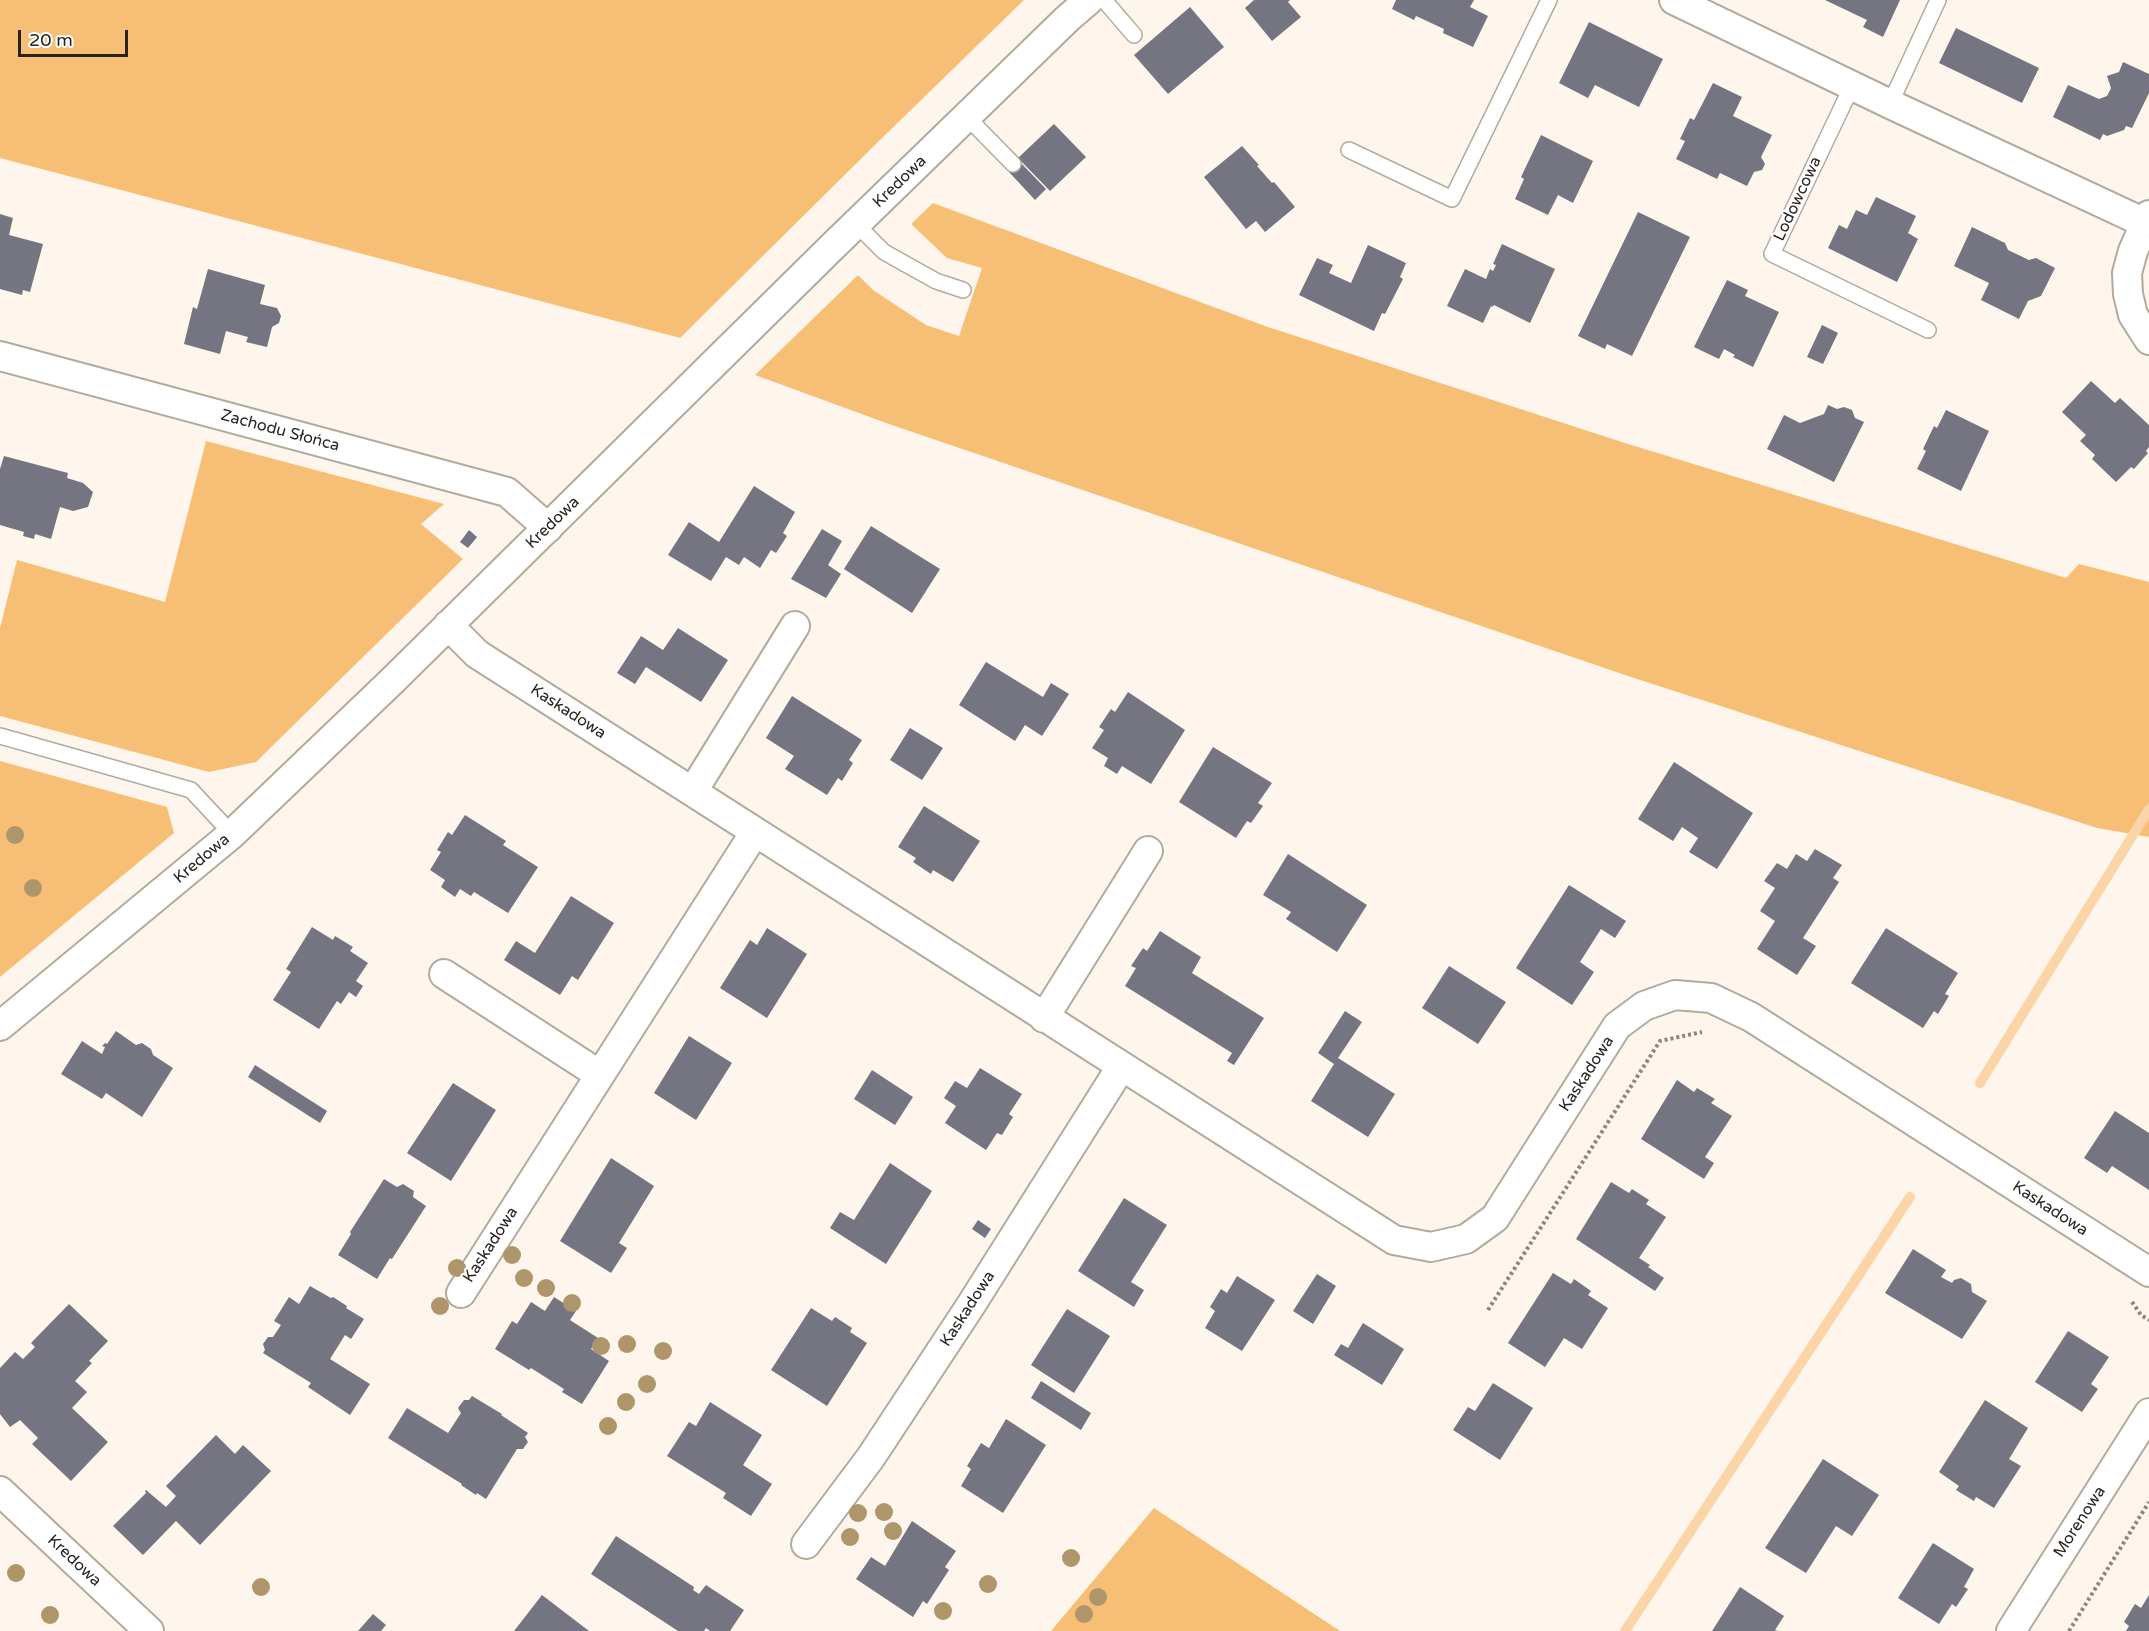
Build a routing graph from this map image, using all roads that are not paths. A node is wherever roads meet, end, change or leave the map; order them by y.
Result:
1 (1089, 0) edge
2 (1104, 0) edge
3 (1549, 0) edge
4 (1674, 0) edge
5 (1938, 0) edge
6 (1134, 35) dead end
7 (1852, 86) junction
8 (1890, 104) junction
9 (967, 117) junction
10 (1349, 150) dead end
11 (1013, 164) dead end
12 (2147, 219) edge
13 (856, 224) junction
14 (963, 290) dead end
15 (1928, 330) dead end
16 (2149, 340) edge
17 (0, 356) edge
18 (548, 528) junction
19 (448, 625) junction
20 (795, 626) dead end
21 (0, 736) edge
22 (693, 791) junction
23 (754, 832) junction
24 (232, 834) junction
25 (1148, 851) dead end
26 (444, 974) dead end
27 (1044, 1018) junction
28 (0, 1026) edge
29 (1121, 1067) junction
30 (600, 1075) junction
31 (2149, 1272) edge
32 (460, 1293) dead end
33 (2149, 1413) edge
34 (0, 1491) edge
35 (806, 1544) dead end
36 (149, 1631) edge
37 (2011, 1631) edge

1 - 9 street, Kredowa
2 - 6 lane
3 - 10 lane
4 - 7 street
5 - 8 lane
7 - 8 street
7 - 15 lane, Lodowcowa
8 - 12 street
9 - 11 lane
9 - 13 street, Kredowa
12 - 16 street
13 - 14 lane
13 - 18 street, Kredowa
17 - 18 street, Zachodu Słońca
18 - 19 street, Kredowa
19 - 22 street, Kaskadowa
19 - 24 street, Kredowa
20 - 22 street
21 - 24 lane
22 - 23 street, Kaskadowa
23 - 27 street, Kaskadowa
23 - 30 street, Kaskadowa
24 - 28 street, Kredowa
25 - 27 street
26 - 30 street
27 - 29 street, Kaskadowa
29 - 31 street, Kaskadowa
29 - 35 street, Kaskadowa
30 - 32 street, Kaskadowa
33 - 37 street, Morenowa
34 - 36 street, Kredowa

